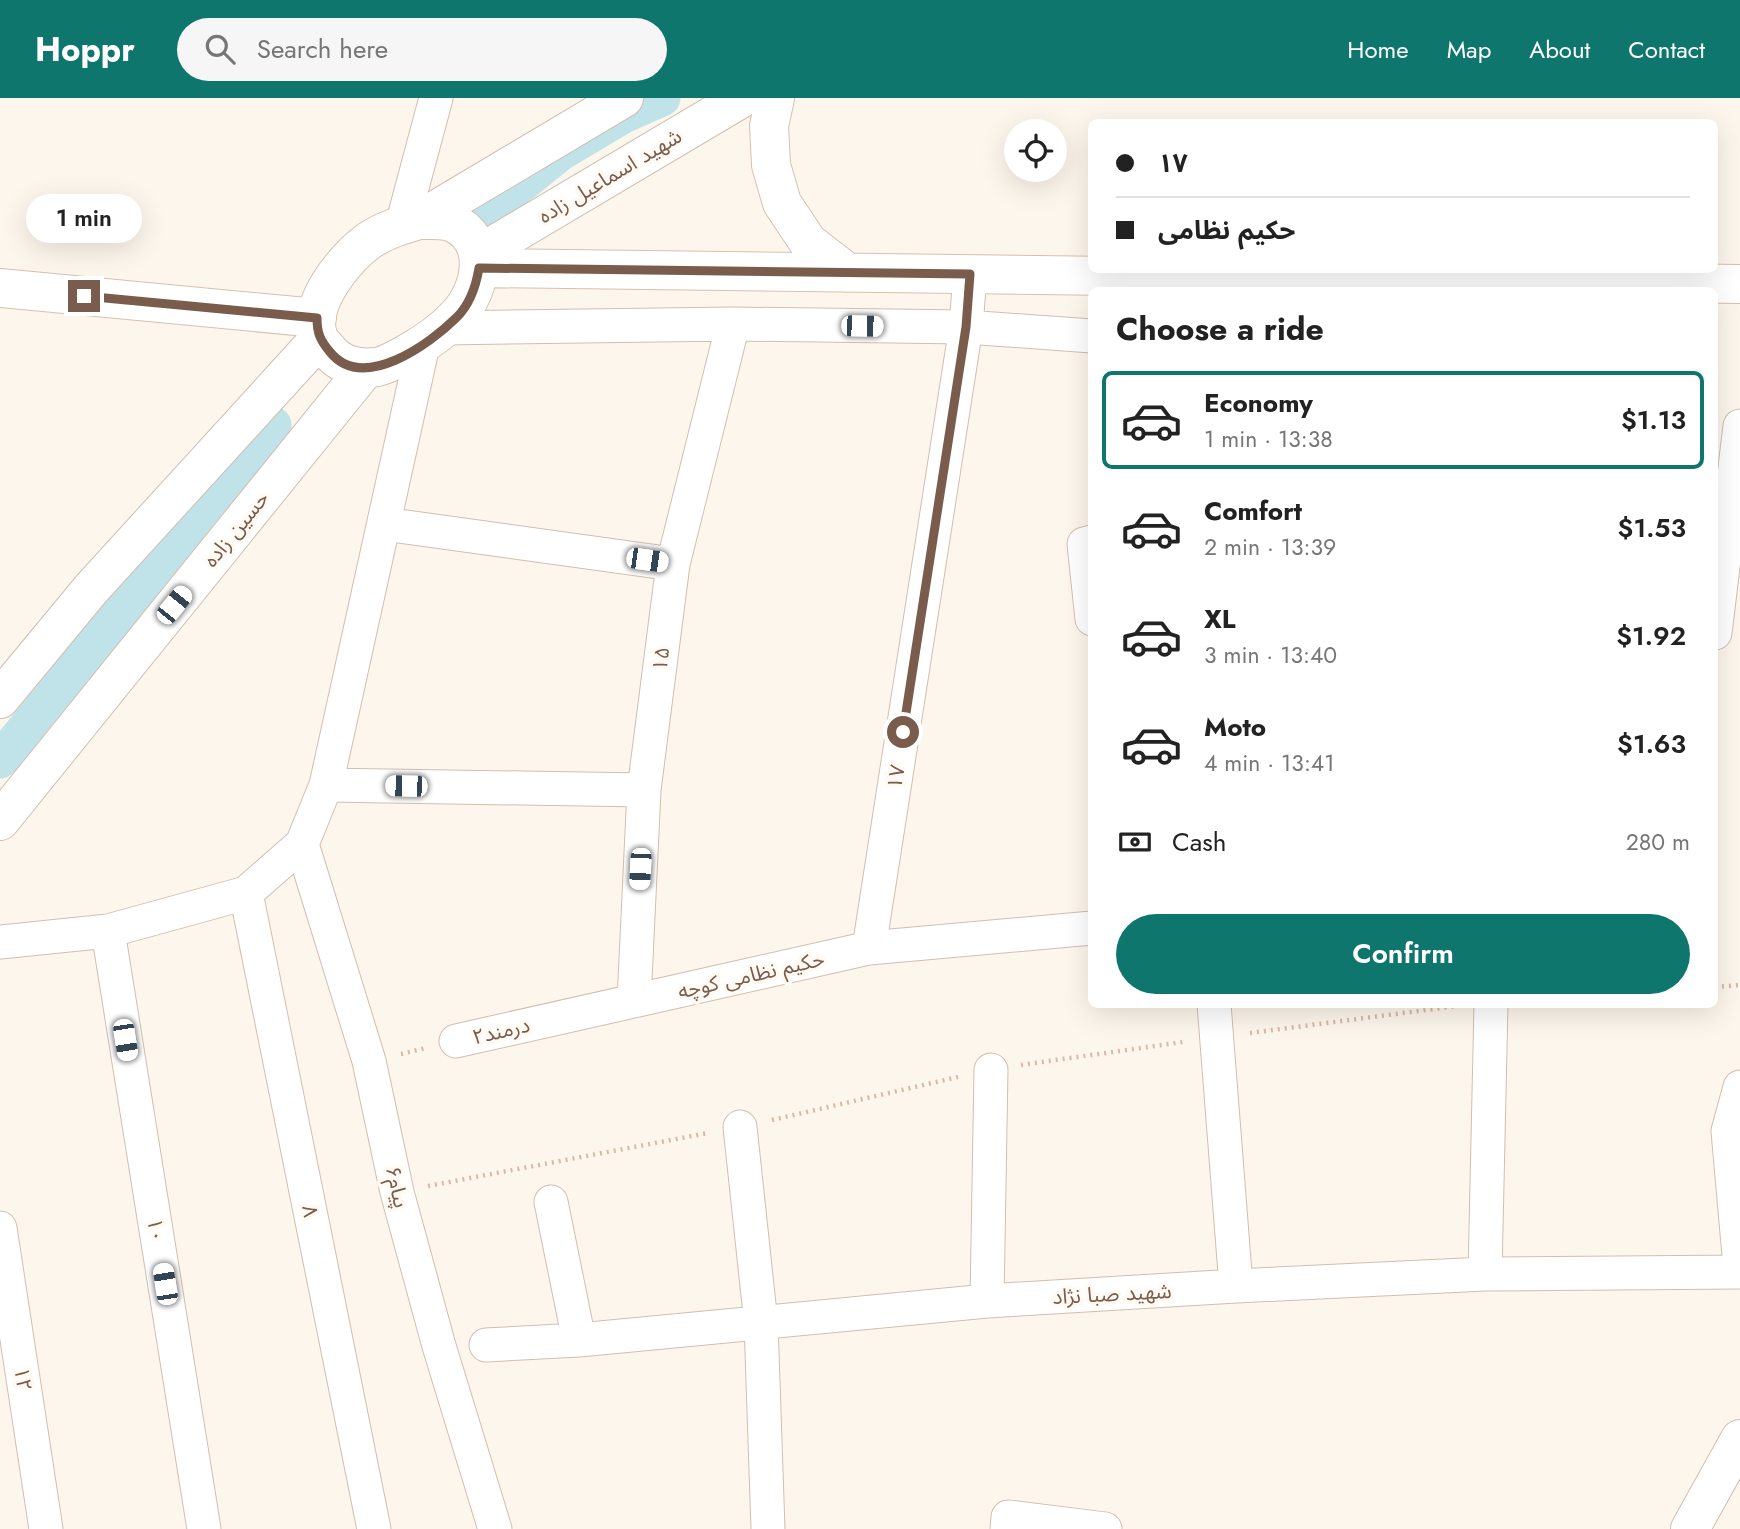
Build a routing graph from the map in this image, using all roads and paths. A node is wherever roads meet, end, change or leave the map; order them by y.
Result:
1 (436, 98) edge
2 (624, 98) edge
3 (742, 98) edge
4 (775, 98) edge
5 (410, 222) junction
6 (479, 261) junction
7 (848, 273) junction
8 (970, 274) junction
9 (2, 282) edge
10 (1740, 284) edge
11 (1500, 286) edge
12 (733, 324) junction
13 (966, 327) junction
14 (318, 328) junction
15 (1088, 336) edge
16 (432, 337) junction
17 (366, 368) junction
18 (1740, 426) edge
19 (384, 524) junction
20 (1088, 543) edge
21 (673, 564) junction
22 (1088, 582) edge
23 (1718, 608) edge
24 (0, 699) edge
25 (326, 785) junction
26 (644, 790) junction
27 (0, 821) edge
28 (302, 844) junction
29 (246, 893) junction
30 (1088, 928) edge
31 (108, 931) junction
32 (0, 942) edge
33 (869, 948) junction
34 (1740, 985) edge
35 (1718, 987) edge
36 (634, 1001) junction
37 (1214, 1008) edge
38 (1491, 1008) edge
39 (456, 1041) joint
40 (369, 1061) junction
41 (991, 1070) dead end
42 (1740, 1087) edge
43 (740, 1127) dead end
44 (485, 1175) dead end
45 (397, 1192) junction
46 (551, 1202) dead end
47 (0, 1228) edge
48 (1740, 1269) edge
49 (1485, 1274) junction
50 (1236, 1286) junction
51 (988, 1301) junction
52 (761, 1323) junction
53 (579, 1340) junction
54 (486, 1345) dead end
55 (1740, 1439) edge
56 (1007, 1523) edge
57 (46, 1529) edge
58 (204, 1529) edge
59 (374, 1529) edge
60 (495, 1529) edge
61 (768, 1529) edge
62 (1105, 1529) edge
63 (1690, 1529) edge

1 - 5 street
2 - 5 main road
3 - 6 main road, شهید اسماعیل زاده
4 - 7 main road
5 - 6 main road
5 - 14 main road
6 - 7 main road
6 - 16 main road
7 - 8 main road
8 - 11 main road
8 - 13 street, ۱۷
9 - 14 main road
10 - 11 main road
12 - 13 street
12 - 16 street
12 - 21 street, ۱۵
13 - 15 street
13 - 33 street, ۱۷
14 - 17 main road
14 - 24 main road
16 - 17 main road
16 - 19 street
17 - 27 main road, حسین زاده
18 - 23 street
19 - 21 street
19 - 25 street
20 - 22 street
21 - 26 street, ۱۵
25 - 26 street
25 - 28 street
26 - 36 street, ۱۵
28 - 29 street
28 - 40 street, ۶پیام
29 - 31 street
29 - 59 street, ۸
30 - 33 street, حکیم نظامی کوچه
31 - 32 street
31 - 58 street, ۱۰
33 - 36 street, حکیم نظامی کوچه
34 - 35 path
36 - 39 street, درمند۲
37 - 50 street
38 - 49 street
39 - 40 path, درمند۲
40 - 45 street, ۶پیام
41 - 51 street
42 - 48 street
43 - 52 street
44 - 45 path
45 - 60 street, ۶پیام
46 - 53 street
47 - 57 street, ۱۲
48 - 49 street, شهید صبا نژاد
49 - 50 street, شهید صبا نژاد
50 - 51 street, شهید صبا نژاد
51 - 52 street, شهید صبا نژاد
52 - 53 street, شهید صبا نژاد
52 - 61 street
53 - 54 street, شهید صبا نژاد
55 - 63 main road
56 - 62 street

